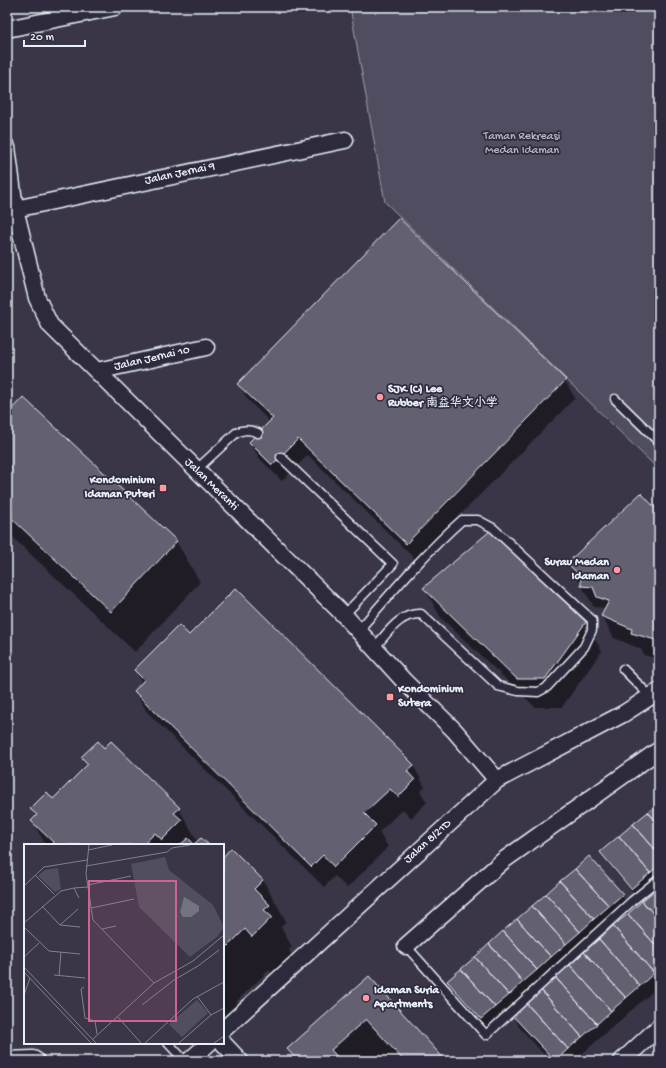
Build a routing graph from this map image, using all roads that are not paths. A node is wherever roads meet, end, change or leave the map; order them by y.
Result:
1 (115, 7) edge
2 (7, 28) edge
3 (345, 140) dead end
4 (7, 147) edge
5 (15, 209) junction
6 (206, 347) dead end
7 (97, 371) junction
8 (615, 399) dead end
9 (258, 433) dead end
10 (659, 442) edge
11 (281, 457) dead end
12 (196, 470) junction
13 (344, 615) junction
14 (358, 630) junction
15 (374, 648) junction
16 (624, 669) dead end
17 (654, 694) edge
18 (659, 750) edge
19 (497, 780) junction
20 (659, 879) edge
21 (406, 946) joint
22 (659, 1027) edge
23 (224, 1029) edge
24 (169, 1044) edge
25 (207, 1044) edge
26 (224, 1044) edge
27 (7, 1060) edge
28 (36, 1061) edge
29 (185, 1061) edge
30 (189, 1061) edge
31 (240, 1061) edge
32 (622, 1061) edge

1 - 2 street
3 - 5 street, Jalan Jernai 9
4 - 5 street, Jalan Meranti
5 - 7 street, Jalan Meranti
6 - 7 street, Jalan Jernai 10
7 - 12 street, Jalan Meranti
8 - 10 lane
9 - 12 lane
11 - 13 lane
12 - 13 street, Jalan Meranti
13 - 14 street, Jalan Meranti
14 - 15 street, Jalan Meranti
14 - 15 lane
15 - 19 street, Jalan Meranti
16 - 17 lane
17 - 19 street, Jalan 8/21D
18 - 21 street
19 - 23 street, Jalan 8/21D
20 - 21 lane
22 - 32 street
24 - 29 lane
25 - 30 street
26 - 31 street
27 - 28 street

